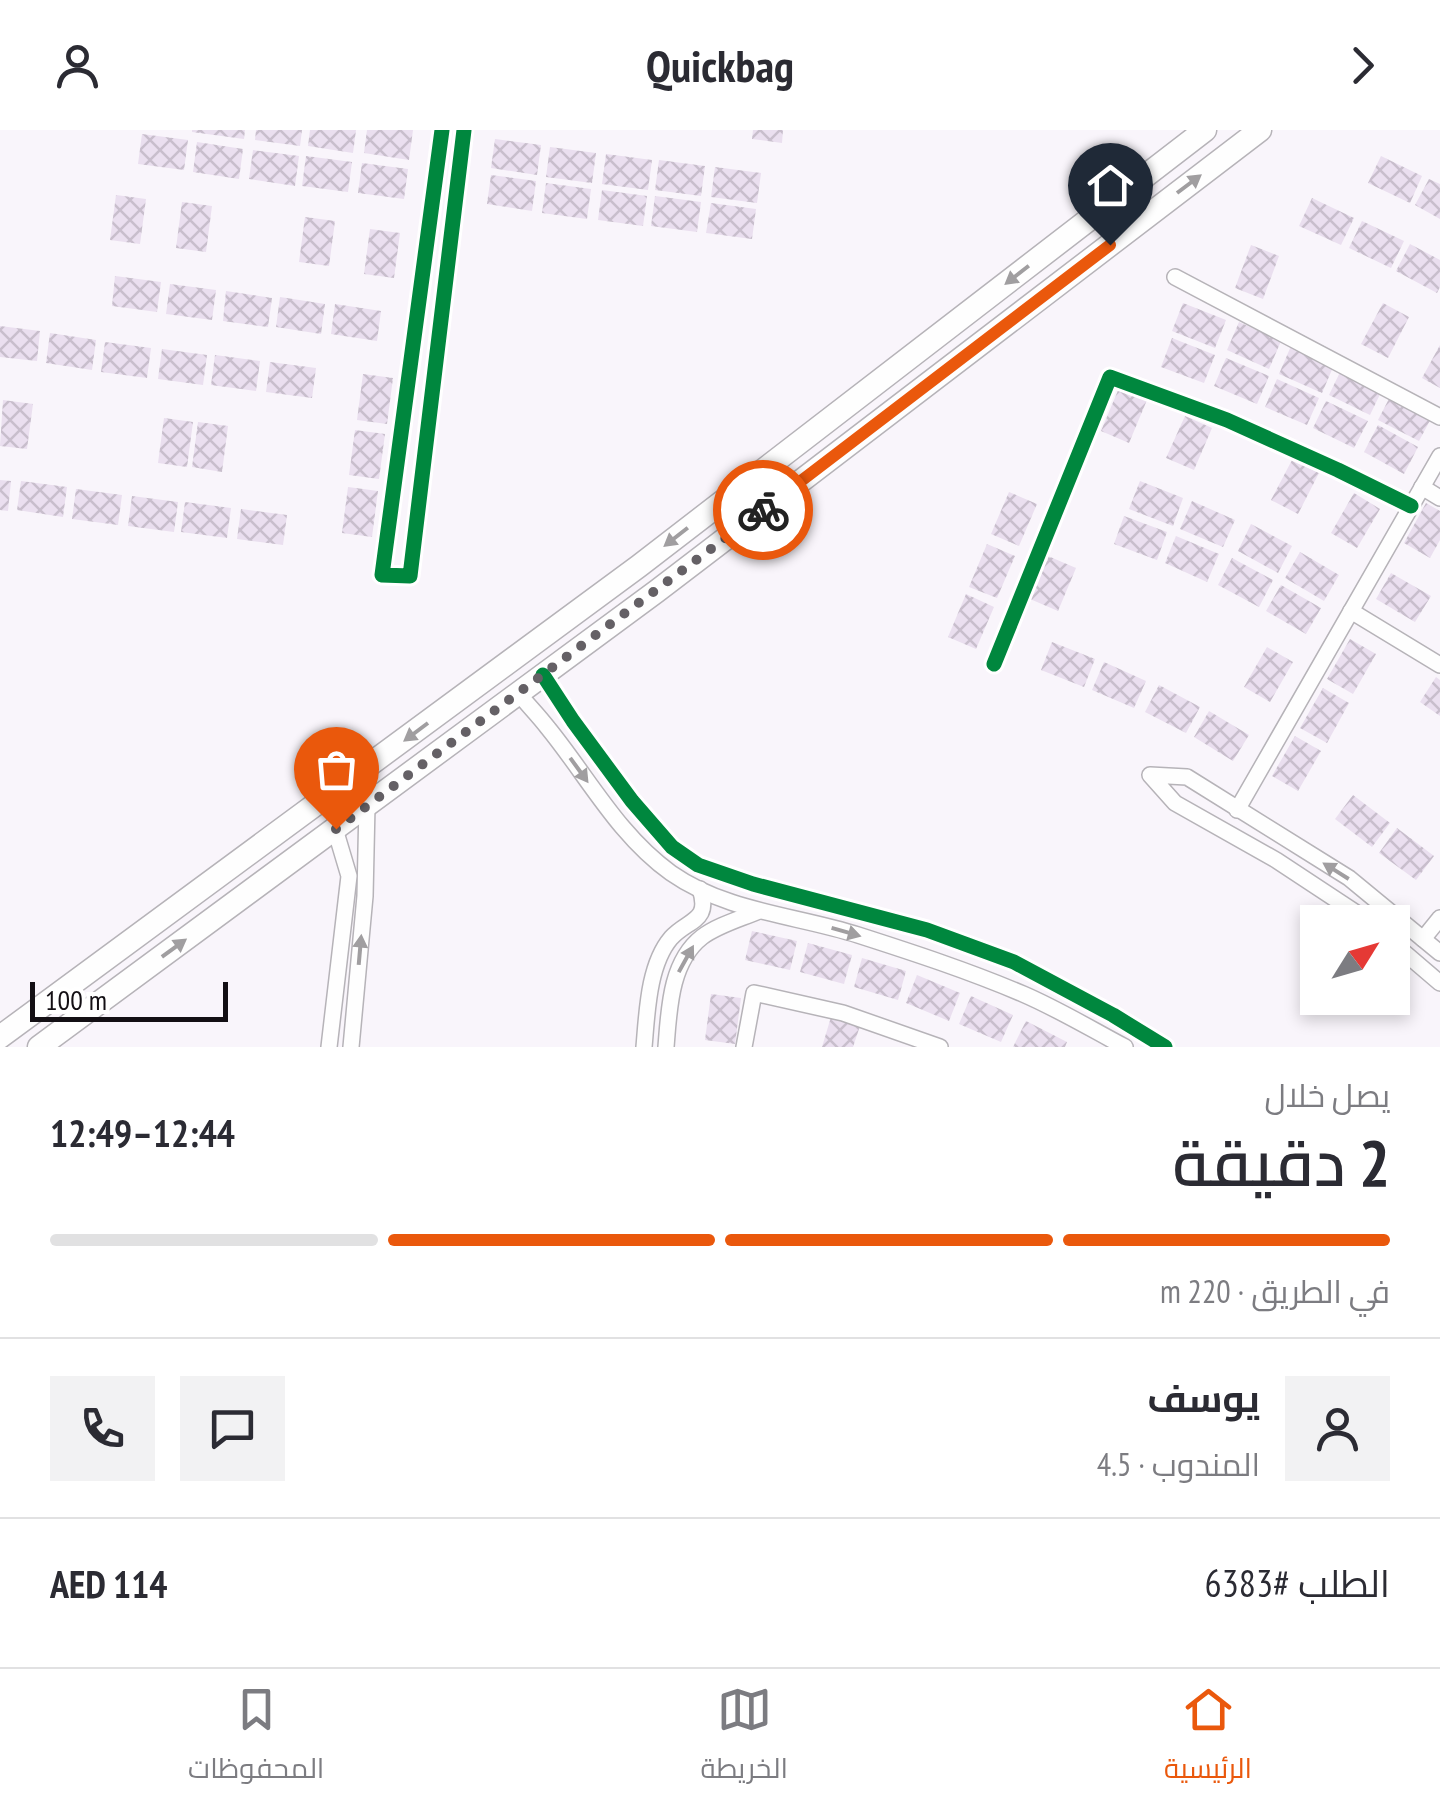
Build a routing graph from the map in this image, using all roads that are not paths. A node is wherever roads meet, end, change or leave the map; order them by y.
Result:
1 (442, 130) edge
2 (464, 130) edge
3 (1205, 130) edge
4 (1260, 130) edge
5 (1174, 277) dead end
6 (1440, 417) edge
7 (1440, 456) edge
8 (1422, 487) junction
9 (1440, 498) edge
10 (1411, 506) junction
11 (1351, 610) junction
12 (994, 664) dead end
13 (1440, 664) edge
14 (543, 675) junction
15 (518, 693) junction
16 (367, 805) junction
17 (1236, 810) junction
18 (336, 829) junction
19 (700, 889) junction
20 (1344, 905) edge
21 (759, 910) junction
22 (1440, 918) edge
23 (1423, 939) junction
24 (1440, 952) edge
25 (1410, 957) edge
26 (1440, 983) edge
27 (0, 1037) edge
28 (1098, 1041) edge
29 (39, 1047) edge
30 (329, 1047) edge
31 (350, 1047) edge
32 (644, 1047) edge
33 (666, 1047) edge
34 (744, 1047) edge
35 (940, 1047) edge
36 (1125, 1047) edge
37 (1165, 1047) edge

1 - 2 street
3 -> 27 main road
14 -> 4 main road
5 - 6 street
7 - 8 street
8 - 9 street
8 - 10 street
10 - 11 street
10 - 12 street
11 - 13 street
11 - 17 street
14 - 15 main road
14 - 37 street
15 - 16 main road
15 -> 19 street
16 - 18 main road
31 -> 16 street
17 - 20 street
23 -> 17 street
29 -> 18 main road
18 - 30 street
19 - 21 street
19 - 32 street
21 -> 28 street
33 -> 21 street
22 - 23 street
23 - 24 street
25 - 26 street
28 - 36 street
34 - 35 street

